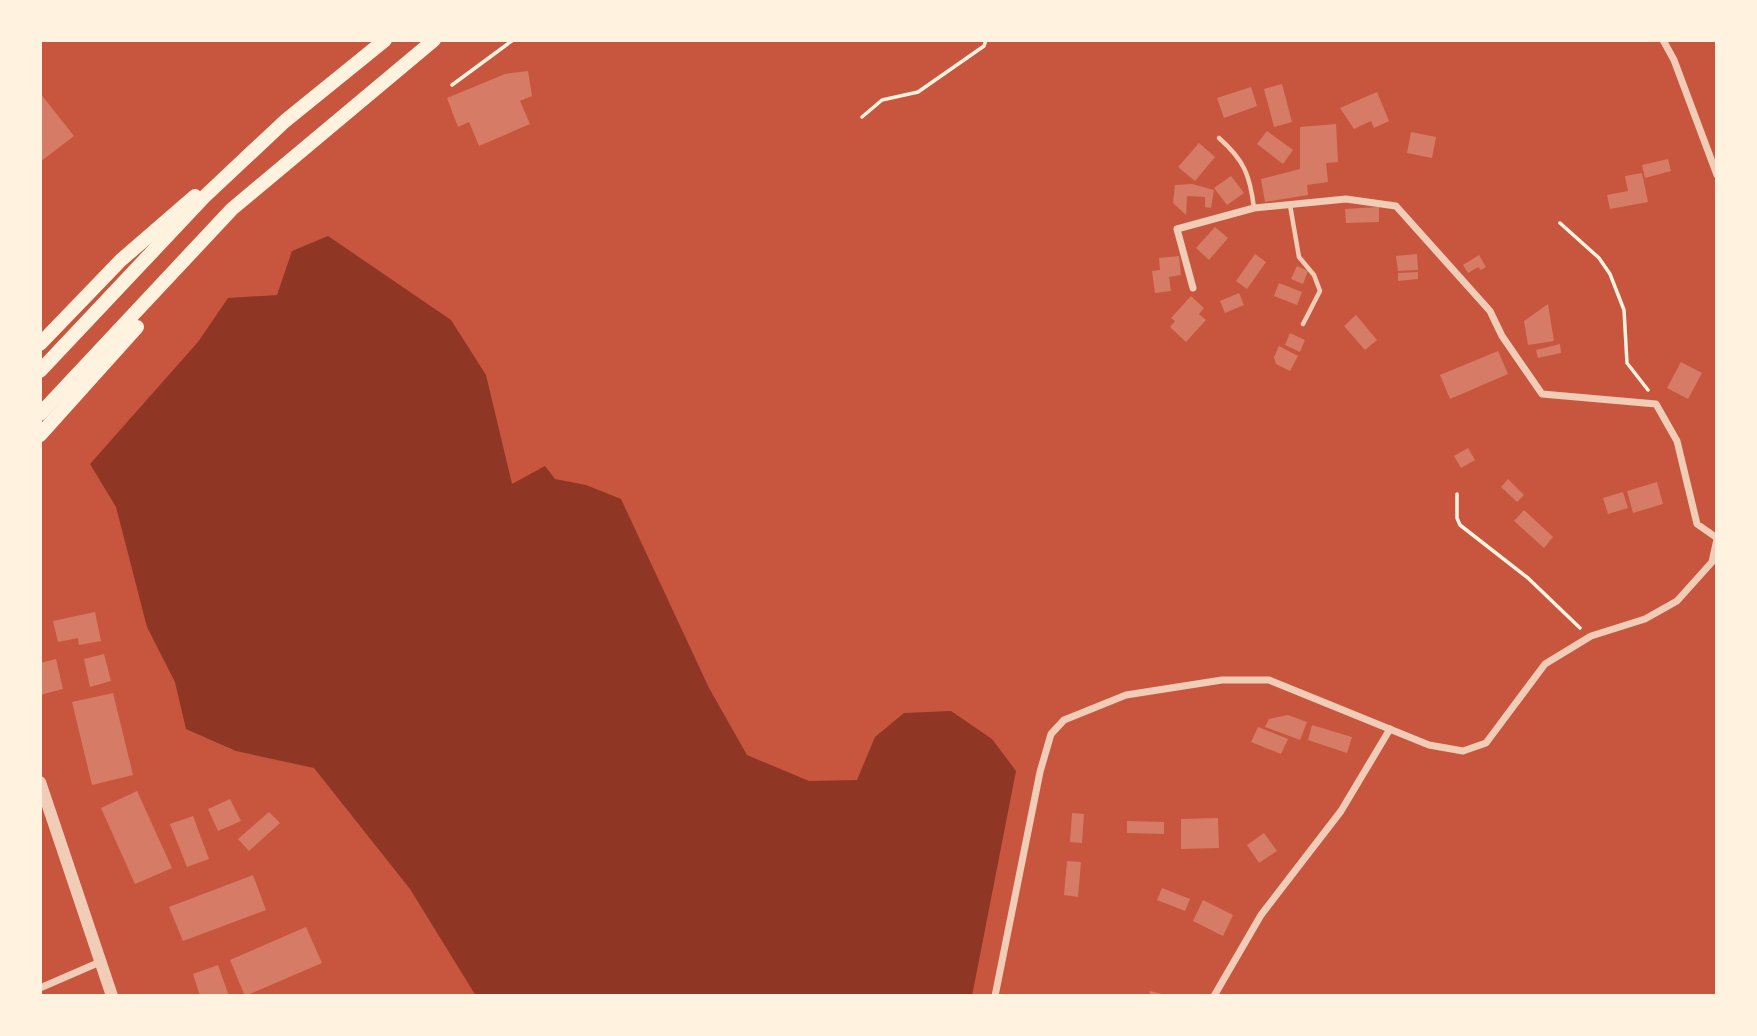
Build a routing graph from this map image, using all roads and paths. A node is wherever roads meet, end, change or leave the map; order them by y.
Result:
1 (385, 40) edge
2 (434, 40) edge
3 (513, 40) edge
4 (986, 40) edge
5 (1663, 40) edge
6 (452, 85) dead end
7 (862, 117) dead end
8 (285, 121) junction
9 (1219, 138) dead end
10 (1717, 175) edge
11 (251, 194) junction
12 (1290, 204) junction
13 (1254, 208) junction
14 (1560, 223) dead end
15 (1194, 288) dead end
16 (1303, 324) dead end
17 (40, 344) edge
18 (40, 371) edge
19 (1656, 404) junction
20 (40, 414) edge
21 (40, 435) edge
22 (1457, 494) dead end
23 (1717, 539) edge
24 (1589, 637) junction
25 (1390, 729) junction
26 (40, 782) edge
27 (100, 962) junction
28 (40, 988) edge
29 (112, 996) edge
30 (995, 996) edge
31 (1214, 996) edge

1 - 8 main road
2 - 11 main road
3 - 6 path
4 - 7 path
5 - 10 street
8 - 17 main road
8 - 18 main road
9 - 13 lane
11 - 20 main road
11 - 21 main road
12 - 13 street
12 - 16 lane
12 - 19 street
13 - 15 street
14 - 19 path
19 - 23 street
22 - 24 path
23 - 24 street
24 - 25 street
25 - 30 street
25 - 31 street
26 - 27 street
27 - 28 street
27 - 29 street

